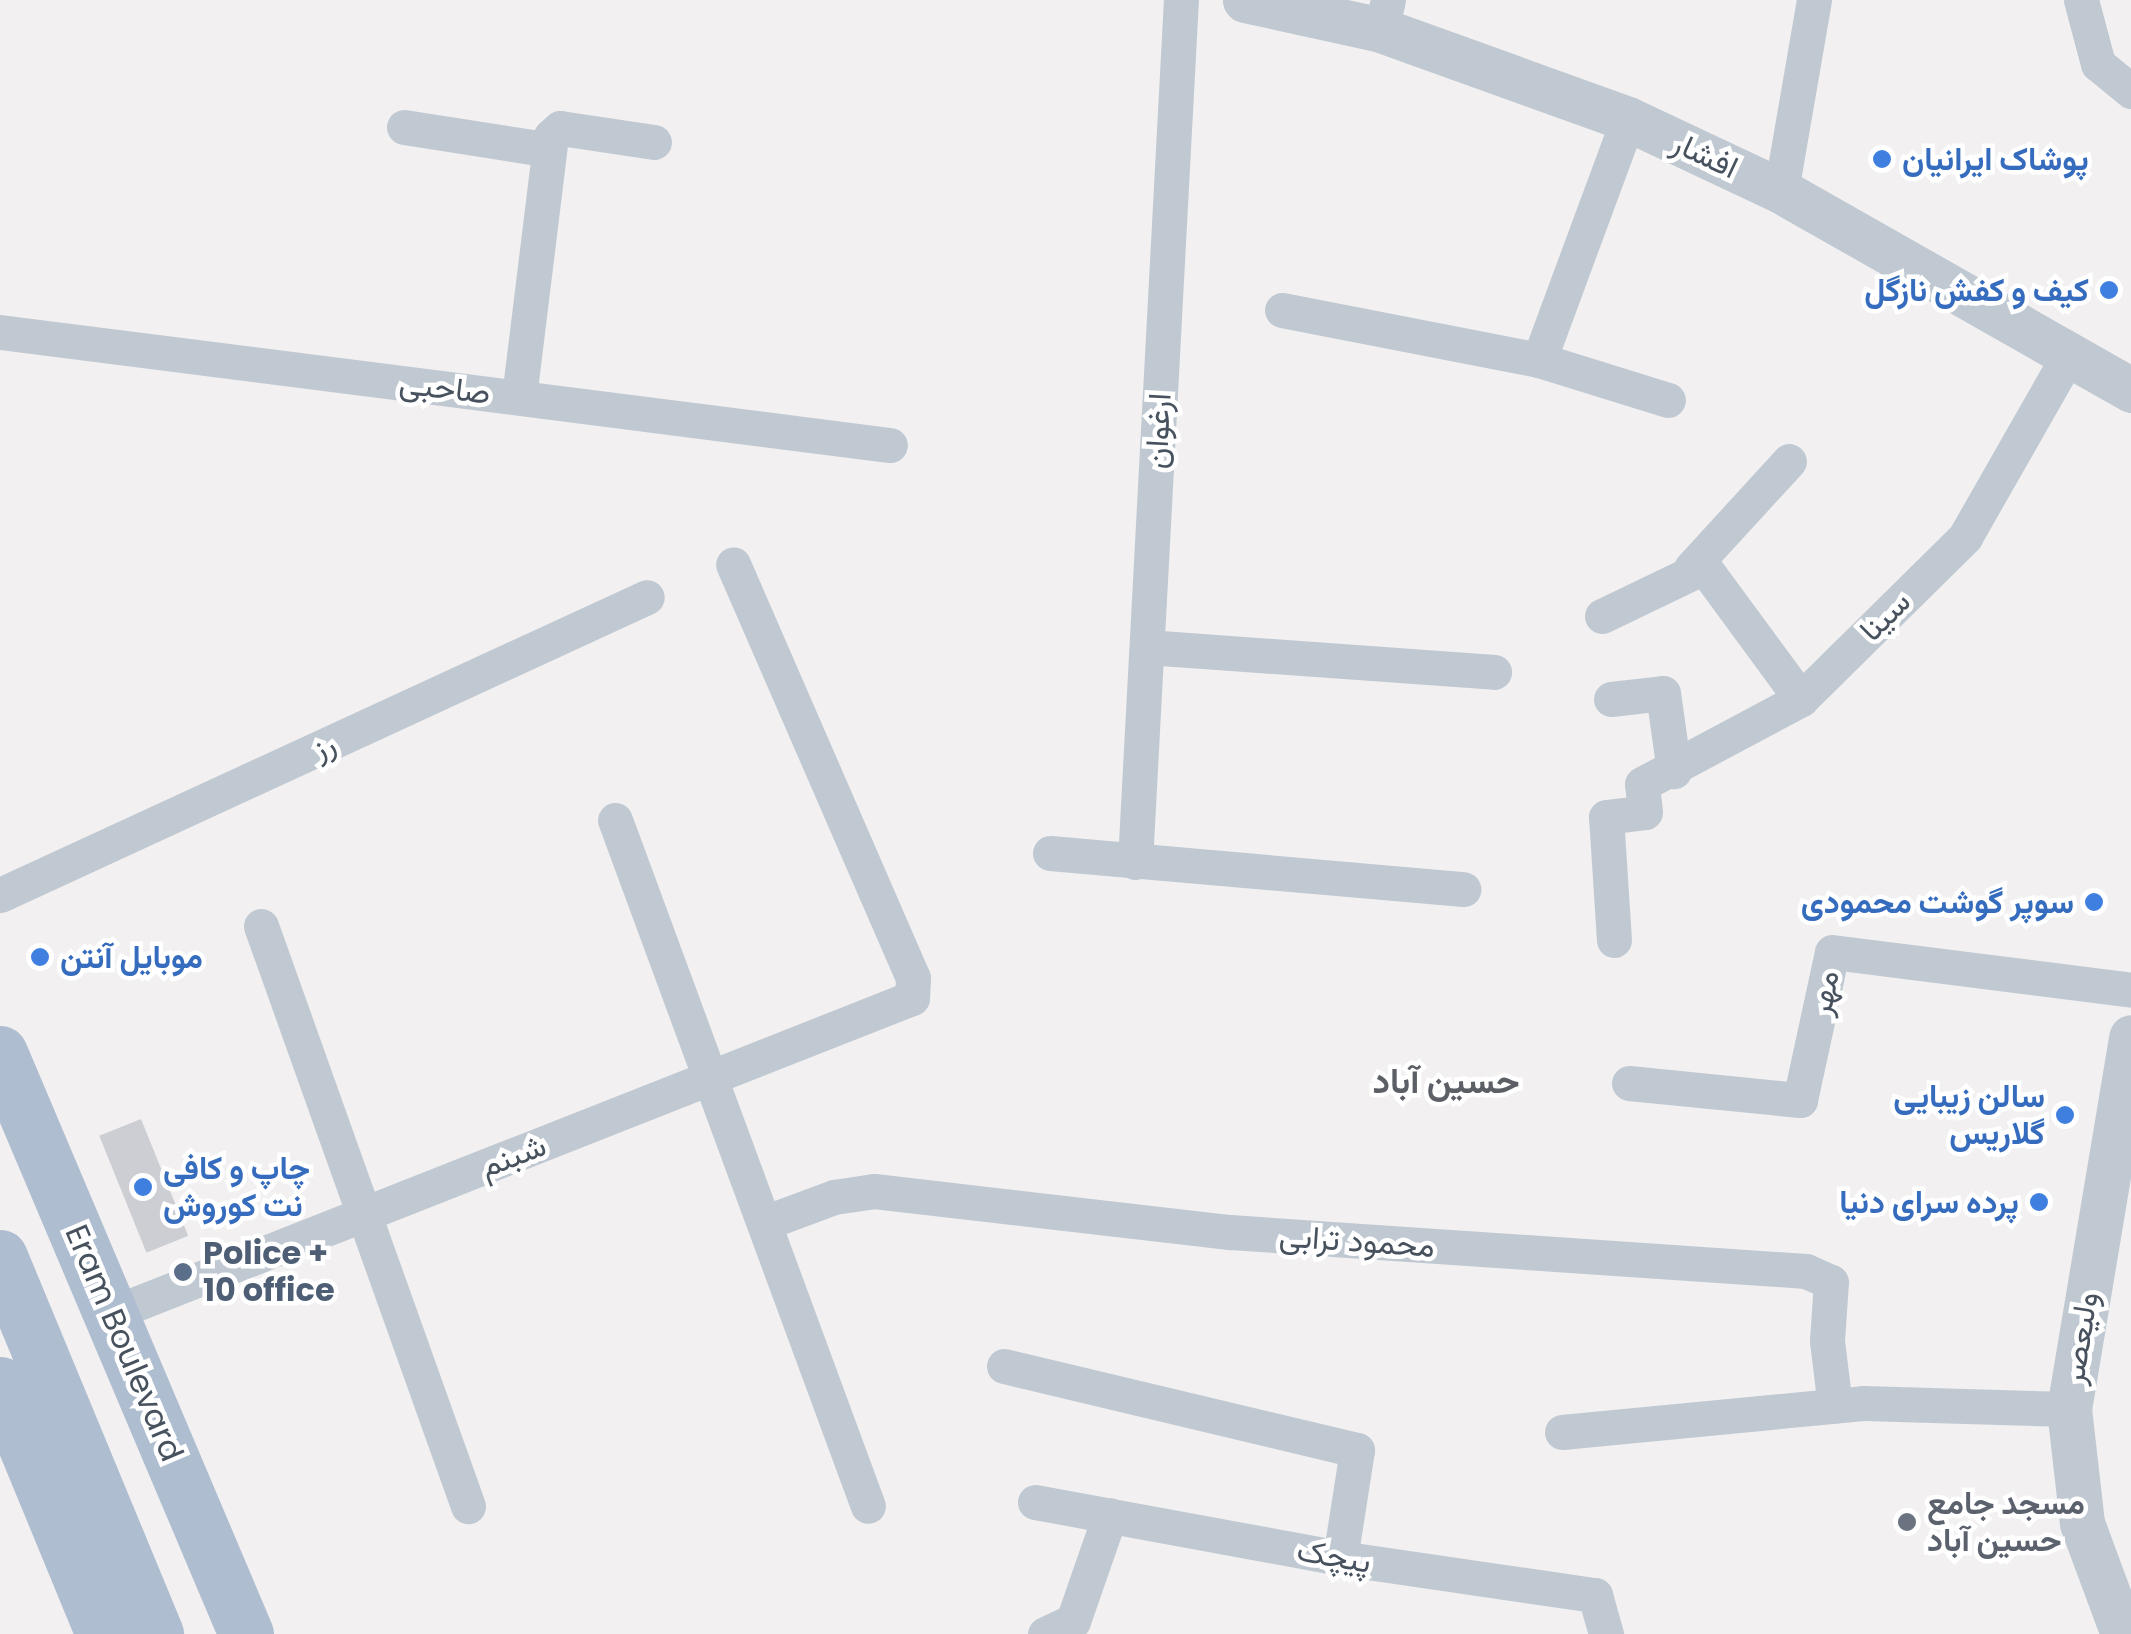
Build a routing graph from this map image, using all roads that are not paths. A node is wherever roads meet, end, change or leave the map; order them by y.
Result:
1 (1182, 0) edge
2 (1246, 0) edge
3 (1814, 0) edge
4 (2081, 0) edge
5 (1384, 15) edge
6 (2131, 91) edge
7 (1628, 118) junction
8 (404, 127) dead end
9 (654, 142) dead end
10 (545, 148) junction
11 (1781, 191) junction
12 (1282, 310) dead end
13 (0, 332) edge
14 (2072, 351) junction
15 (1539, 360) junction
16 (2131, 390) edge
17 (519, 397) junction
18 (1668, 400) dead end
19 (890, 445) dead end
20 (1789, 460) dead end
21 (733, 564) dead end
22 (1691, 568) junction
23 (647, 597) dead end
24 (1602, 616) dead end
25 (1147, 646) junction
26 (1494, 672) dead end
27 (1611, 698) dead end
28 (1801, 700) junction
29 (1674, 771) junction
30 (615, 820) dead end
31 (1050, 853) dead end
32 (1135, 862) junction
33 (1464, 889) dead end
34 (0, 895) edge
35 (262, 926) dead end
36 (1614, 940) dead end
37 (2131, 990) edge
38 (2131, 1037) edge
39 (0, 1053) edge
40 (710, 1078) junction
41 (1628, 1082) dead end
42 (364, 1214) junction
43 (764, 1223) junction
44 (2116, 1224) edge
45 (0, 1257) edge
46 (113, 1313) junction
47 (1004, 1366) dead end
48 (0, 1384) edge
49 (1834, 1406) junction
50 (2068, 1409) junction
51 (1562, 1432) dead end
52 (1035, 1502) dead end
53 (468, 1506) dead end
54 (868, 1506) dead end
55 (1110, 1516) junction
56 (1340, 1558) junction
57 (2108, 1631) edge
58 (102, 1634) edge
59 (156, 1634) edge
60 (246, 1634) edge
61 (1045, 1634) edge
62 (1606, 1634) edge

1 - 25 street, ارغوان
2 - 5 street, افشار
3 - 11 street
4 - 6 street
5 - 7 street, افشار
7 - 11 street, افشار
7 - 15 street
8 - 10 street
9 - 10 street
10 - 17 street
11 - 14 street, افشار
12 - 15 street
13 - 17 street, صاحبی
14 - 16 street, افشار
14 - 28 street, سینا
15 - 18 street
17 - 19 street, صاحبی
20 - 22 street
21 - 40 street, شبنم
22 - 24 street
22 - 28 street
23 - 34 street, رز
25 - 26 street
25 - 32 street, ارغوان
27 - 29 street
28 - 29 street, سینا
29 - 36 street, سینا
30 - 40 street
31 - 32 street
32 - 33 street
35 - 42 street
37 - 41 street, مهر
38 - 44 street, ولیعصر
39 - 46 main road, Eram Boulevard
40 - 42 street, شبنم
40 - 43 street
42 - 46 street, شبنم
42 - 53 street
43 - 49 street, محمود ترابی
43 - 54 street
44 - 50 street, ولیعصر
45 - 59 main road
46 - 60 main road, Eram Boulevard
47 - 56 street
48 - 58 main road
49 - 50 street
49 - 51 street
50 - 57 street, ولیعصر
52 - 55 street, پیچک
55 - 56 street, پیچک
55 - 61 street
56 - 62 street, پیچک

